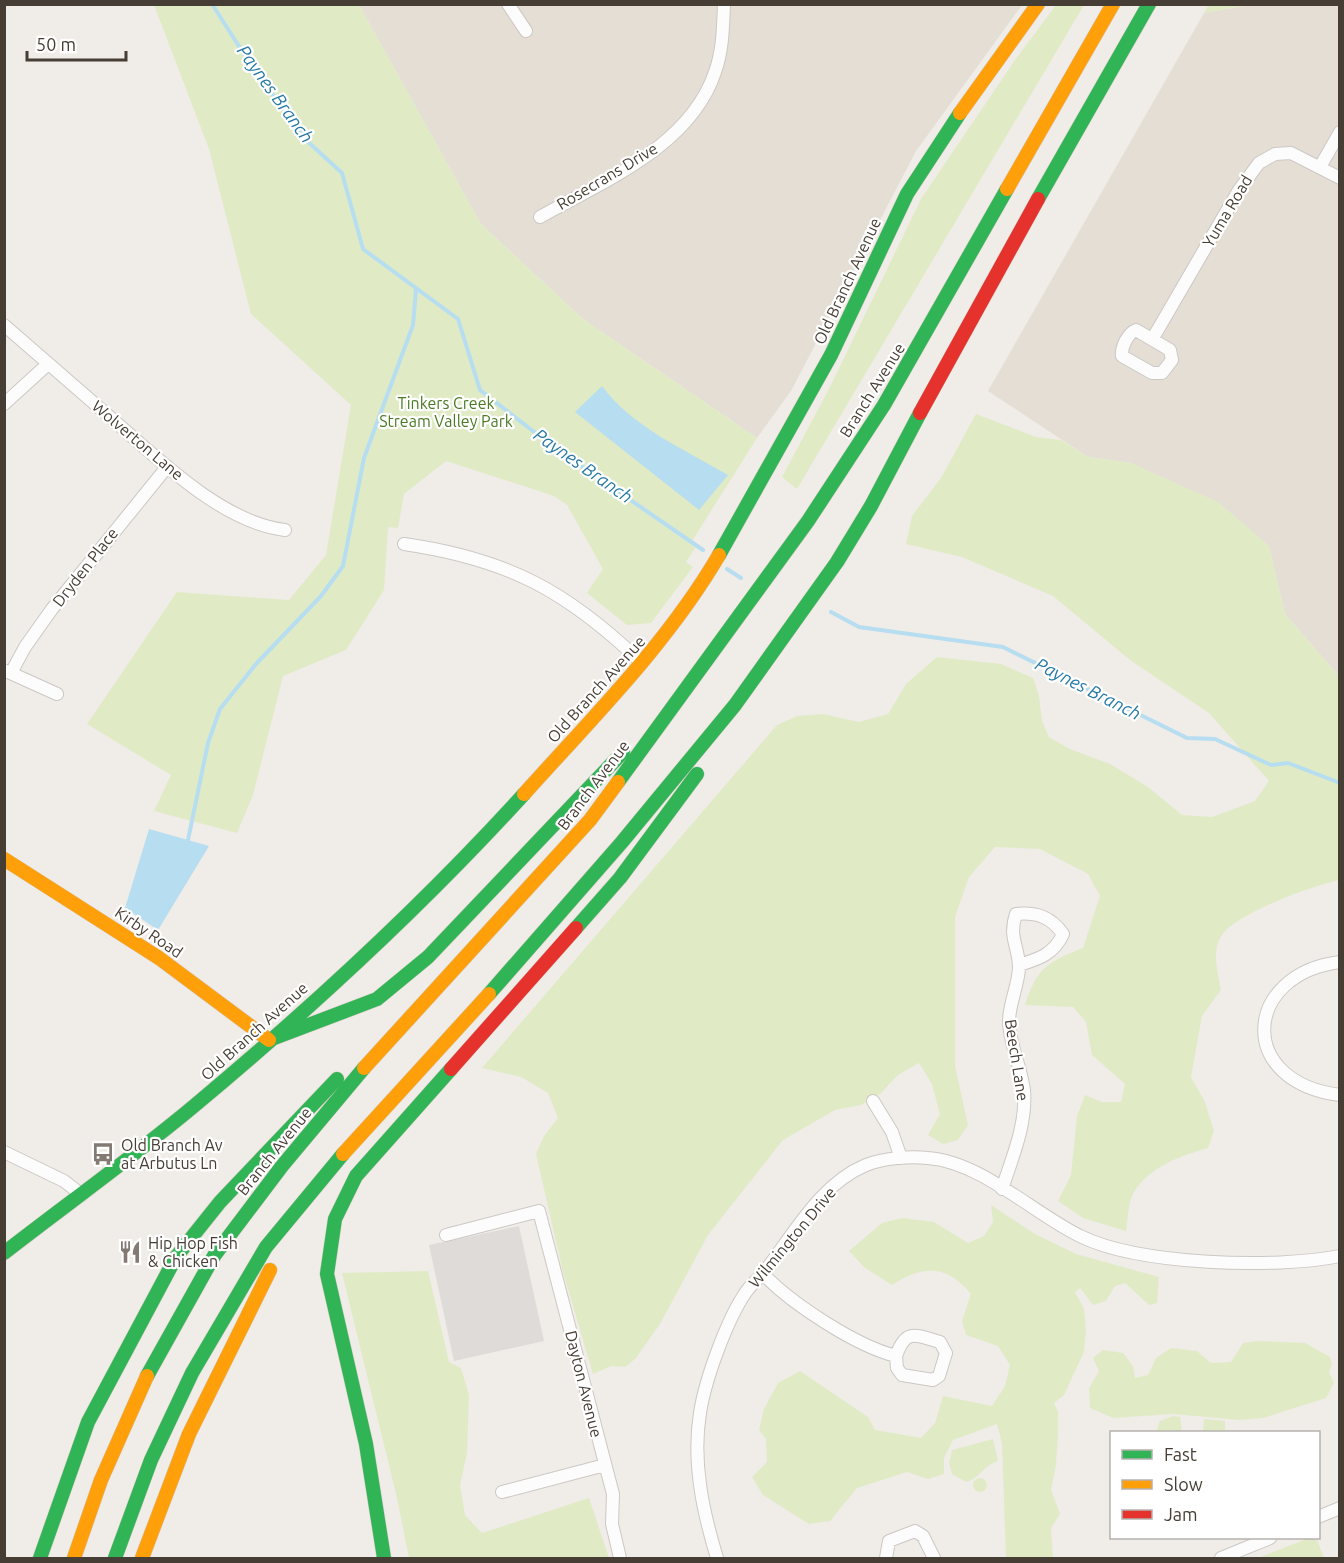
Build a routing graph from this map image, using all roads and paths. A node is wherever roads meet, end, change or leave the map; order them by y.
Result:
1 (508, 4) edge
2 (724, 4) edge
3 (1038, 4) edge
4 (1113, 4) edge
5 (1149, 4) edge
6 (526, 32) dead end
7 (1340, 132) edge
8 (1320, 167) junction
9 (1340, 178) edge
10 (540, 217) dead end
11 (4, 325) edge
12 (1152, 338) dead end
13 (48, 364) junction
14 (4, 404) edge
15 (167, 467) junction
16 (285, 530) dead end
17 (404, 544) dead end
18 (803, 612) junction
19 (642, 663) junction
20 (8, 672) edge
21 (695, 673) junction
22 (57, 694) dead end
23 (4, 859) edge
24 (1340, 962) edge
25 (1019, 965) junction
26 (435, 992) junction
27 (270, 1040) junction
28 (1340, 1095) edge
29 (873, 1101) dead end
30 (4, 1152) edge
31 (901, 1158) junction
32 (321, 1178) junction
33 (1002, 1189) junction
34 (82, 1195) junction
35 (446, 1235) dead end
36 (4, 1253) edge
37 (1340, 1256) edge
38 (763, 1274) junction
39 (896, 1356) junction
40 (605, 1465) junction
41 (502, 1492) dead end
42 (1340, 1508) edge
43 (1320, 1516) edge
44 (1268, 1539) edge
45 (40, 1558) edge
46 (74, 1558) edge
47 (115, 1558) edge
48 (142, 1558) edge
49 (384, 1558) edge
50 (621, 1558) edge
51 (717, 1558) edge
52 (886, 1558) edge
53 (934, 1558) edge
54 (1221, 1558) edge

1 - 6 street
2 - 10 street, Rosecrans Drive
3 - 19 main road, Old Branch Avenue
4 - 21 main road, Branch Avenue
5 - 18 main road
7 - 8 street
8 - 9 street, Yuma Road
8 - 12 street, Yuma Road
11 - 13 street, Wolverton Lane
13 - 14 street
13 - 15 street, Wolverton Lane
15 - 16 street, Wolverton Lane
15 - 20 street, Dryden Place
17 - 19 street
18 - 32 main road
18 - 49 main road
19 - 27 main road, Old Branch Avenue
20 - 22 street
21 - 26 main road, Branch Avenue
21 - 27 main road
23 - 27 main road, Kirby Road
24 - 28 street
25 - 25 street, Beech Lane
25 - 33 street, Beech Lane
26 - 45 main road
26 - 46 main road, Branch Avenue
27 - 34 main road, Old Branch Avenue
29 - 31 street
30 - 34 street
31 - 33 street, Wilmington Drive
31 - 38 street, Wilmington Drive
32 - 47 main road
32 - 48 main road
33 - 37 street, Wilmington Drive
34 - 36 main road, Old Branch Avenue
35 - 40 street, Dayton Avenue
38 - 39 street
38 - 51 street, Wilmington Drive
39 - 39 street
40 - 41 street
40 - 50 street, Dayton Avenue
42 - 43 street
44 - 54 street
52 - 53 street

